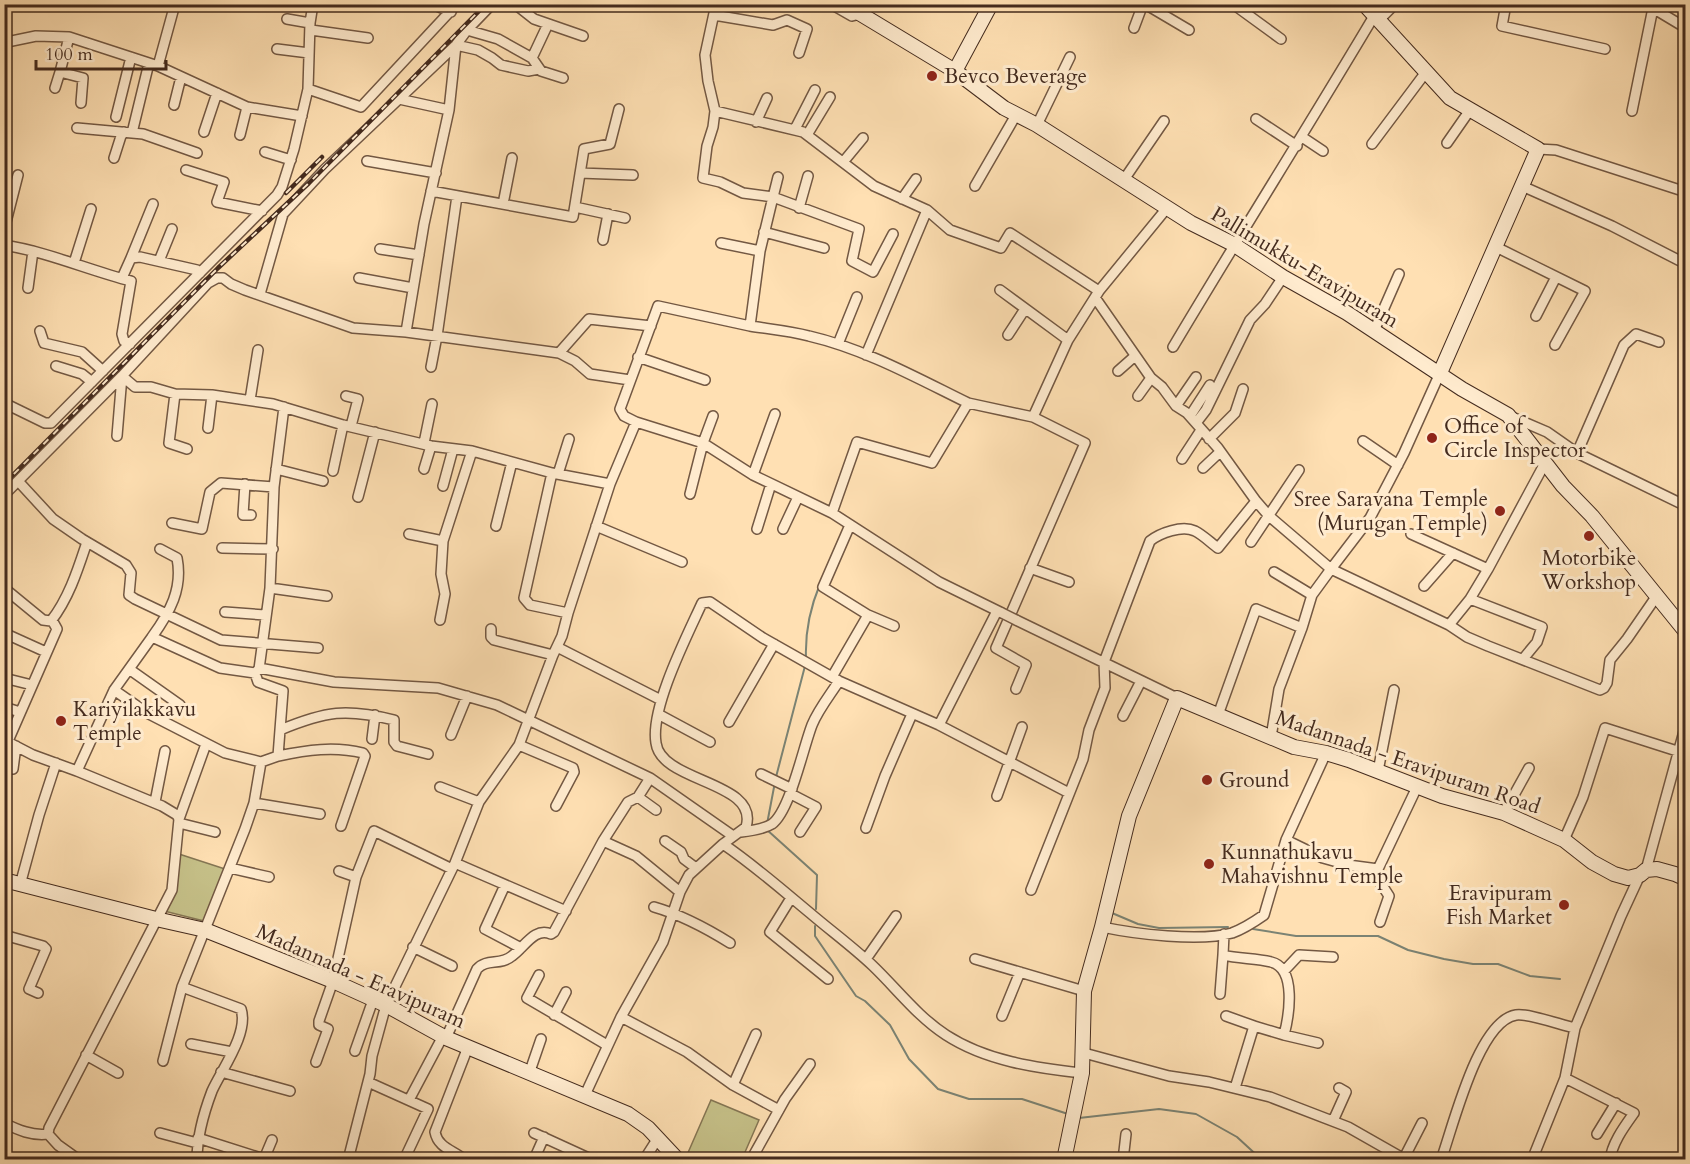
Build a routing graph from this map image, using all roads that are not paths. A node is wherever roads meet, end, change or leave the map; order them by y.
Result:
1 (175, 4) edge
2 (313, 4) edge
3 (432, 4) edge
4 (492, 4) edge
5 (515, 4) edge
6 (716, 4) edge
7 (831, 4) edge
8 (844, 4) edge
9 (991, 4) edge
10 (1144, 4) edge
11 (1233, 4) edge
12 (1364, 4) edge
13 (1395, 4) edge
14 (1506, 4) edge
15 (1649, 6) edge
16 (454, 8) edge
17 (860, 9) edge
18 (714, 15) junction
19 (1376, 18) junction
20 (288, 19) dead end
21 (548, 24) junction
22 (310, 26) junction
23 (1134, 28) dead end
24 (1686, 28) edge
25 (467, 30) junction
26 (1189, 30) dead end
27 (583, 36) dead end
28 (69, 37) junction
29 (368, 38) dead end
30 (1281, 39) dead end
31 (6, 42) edge
32 (456, 45) junction
33 (277, 49) dead end
34 (1605, 49) dead end
35 (799, 53) dead end
36 (309, 54) junction
37 (4, 57) edge
38 (131, 57) junction
39 (1070, 57) dead end
40 (532, 58) junction
41 (154, 65) junction
42 (539, 69) junction
43 (955, 71) junction
44 (60, 72) junction
45 (1426, 72) junction
46 (181, 77) junction
47 (563, 78) dead end
48 (55, 88) dead end
49 (308, 89) junction
50 (815, 90) dead end
51 (217, 93) junction
52 (830, 97) dead end
53 (766, 98) dead end
54 (399, 99) junction
55 (81, 103) dead end
56 (174, 105) dead end
57 (247, 107) junction
58 (619, 109) dead end
59 (449, 110) junction
60 (1470, 110) junction
61 (715, 111) junction
62 (1632, 111) dead end
63 (1016, 115) junction
64 (302, 116) junction
65 (116, 117) dead end
66 (1256, 119) dead end
67 (1164, 121) dead end
68 (756, 122) junction
69 (1037, 125) junction
70 (77, 128) dead end
71 (795, 129) junction
72 (128, 132) junction
73 (204, 132) dead end
74 (240, 135) dead end
75 (807, 135) junction
76 (863, 138) dead end
77 (1300, 141) junction
78 (1447, 143) dead end
79 (1372, 144) dead end
80 (1538, 149) junction
81 (1323, 151) dead end
82 (265, 152) dead end
83 (197, 153) dead end
84 (114, 158) dead end
85 (512, 158) dead end
86 (291, 160) junction
87 (367, 161) dead end
88 (844, 161) junction
89 (186, 170) dead end
90 (435, 173) junction
91 (580, 173) junction
92 (18, 175) dead end
93 (633, 175) dead end
94 (808, 176) dead end
95 (778, 177) dead end
96 (916, 178) dead end
97 (1123, 181) junction
98 (975, 186) dead end
99 (1522, 186) junction
100 (431, 191) junction
101 (1686, 192) edge
102 (457, 196) junction
103 (772, 197) junction
104 (902, 200) junction
105 (153, 204) dead end
106 (503, 204) junction
107 (575, 207) junction
108 (800, 208) junction
109 (1167, 208) junction
110 (91, 209) dead end
111 (927, 210) junction
112 (262, 211) junction
113 (608, 214) junction
114 (625, 218) dead end
115 (172, 229) dead end
116 (4, 230) edge
117 (764, 232) junction
118 (893, 234) dead end
119 (603, 240) dead end
120 (721, 243) dead end
121 (1233, 244) junction
122 (4, 245) edge
123 (1496, 247) junction
124 (824, 248) dead end
125 (380, 249) dead end
126 (33, 251) junction
127 (760, 251) junction
128 (419, 255) junction
129 (131, 258) junction
130 (159, 261) junction
131 (74, 263) junction
132 (1686, 264) edge
133 (200, 273) junction
134 (1399, 274) dead end
135 (1282, 277) junction
136 (1556, 277) junction
137 (122, 278) junction
138 (359, 278) dead end
139 (28, 288) dead end
140 (413, 288) junction
141 (1000, 290) dead end
142 (260, 294) junction
143 (1097, 295) junction
144 (857, 297) dead end
145 (1025, 309) junction
146 (1536, 316) dead end
147 (651, 326) junction
148 (750, 326) junction
149 (40, 331) dead end
150 (1374, 331) junction
151 (406, 332) junction
152 (1008, 335) dead end
153 (437, 336) junction
154 (1068, 340) junction
155 (1659, 342) dead end
156 (130, 344) junction
157 (838, 344) junction
158 (1555, 345) dead end
159 (1173, 347) dead end
160 (258, 350) dead end
161 (559, 353) junction
162 (866, 355) junction
163 (1135, 356) junction
164 (638, 357) junction
165 (56, 366) dead end
166 (431, 367) dead end
167 (104, 371) junction
168 (1118, 371) dead end
169 (1440, 373) junction
170 (122, 376) junction
171 (1196, 377) dead end
172 (1151, 378) junction
173 (705, 380) dead end
174 (630, 381) junction
175 (92, 382) junction
176 (1210, 385) dead end
177 (1243, 389) dead end
178 (174, 394) junction
179 (212, 395) junction
180 (346, 396) dead end
181 (1138, 396) dead end
182 (250, 400) junction
183 (4, 403) edge
184 (968, 403) junction
185 (432, 404) dead end
186 (1176, 406) junction
187 (284, 407) junction
188 (774, 414) dead end
189 (1508, 415) junction
190 (713, 416) dead end
191 (1033, 417) junction
192 (636, 422) junction
193 (1195, 423) junction
194 (347, 426) junction
195 (208, 428) dead end
196 (375, 432) junction
197 (117, 436) dead end
198 (1209, 439) junction
199 (569, 440) dead end
200 (1363, 441) dead end
201 (703, 443) junction
202 (427, 445) junction
203 (186, 449) dead end
204 (453, 449) junction
205 (472, 451) junction
206 (1220, 452) junction
207 (1577, 453) junction
208 (1182, 459) dead end
209 (512, 462) junction
210 (1545, 463) junction
211 (1398, 465) junction
212 (1203, 468) dead end
213 (276, 469) junction
214 (424, 469) dead end
215 (1299, 470) dead end
216 (333, 471) dead end
217 (555, 474) junction
218 (753, 475) junction
219 (323, 481) dead end
220 (18, 482) junction
221 (245, 484) junction
222 (610, 484) junction
223 (771, 484) junction
224 (443, 486) dead end
225 (274, 487) junction
226 (690, 494) dead end
227 (4, 495) edge
228 (358, 497) dead end
229 (798, 497) junction
230 (1256, 501) junction
231 (1686, 506) edge
232 (832, 513) junction
233 (251, 515) dead end
234 (1269, 516) junction
235 (172, 522) dead end
236 (850, 525) junction
237 (496, 526) dead end
238 (596, 526) junction
239 (757, 529) dead end
240 (783, 529) dead end
241 (409, 534) dead end
242 (1411, 534) dead end
243 (443, 541) junction
244 (87, 542) junction
245 (1251, 542) dead end
246 (222, 548) dead end
247 (160, 549) dead end
248 (273, 549) junction
249 (1453, 553) junction
250 (682, 562) dead end
251 (1030, 568) junction
252 (1331, 569) junction
253 (1488, 569) junction
254 (1274, 572) dead end
255 (1069, 582) dead end
256 (1424, 586) dead end
257 (4, 588) edge
258 (270, 588) junction
259 (1312, 595) junction
260 (327, 596) dead end
261 (1656, 597) junction
262 (1470, 599) junction
263 (225, 612) dead end
264 (999, 612) junction
265 (568, 613) junction
266 (168, 615) junction
267 (265, 615) junction
268 (868, 615) junction
269 (52, 620) junction
270 (440, 620) dead end
271 (1449, 625) junction
272 (894, 626) dead end
273 (1302, 628) junction
274 (491, 629) dead end
275 (1686, 632) edge
276 (4, 633) edge
277 (152, 637) junction
278 (261, 643) junction
279 (774, 644) junction
280 (318, 648) dead end
281 (555, 651) junction
282 (46, 652) junction
283 (1523, 659) junction
284 (1104, 662) junction
285 (129, 669) junction
286 (257, 670) junction
287 (4, 678) edge
288 (835, 679) junction
289 (1141, 681) junction
290 (32, 685) junction
291 (1016, 689) dead end
292 (114, 690) junction
293 (1394, 690) dead end
294 (467, 696) junction
295 (1177, 698) junction
296 (661, 700) junction
297 (180, 705) dead end
298 (4, 707) edge
299 (20, 712) junction
300 (658, 714) junction
301 (912, 714) junction
302 (375, 715) junction
303 (1218, 715) junction
304 (1124, 716) dead end
305 (529, 719) junction
306 (729, 722) dead end
307 (939, 724) junction
308 (1686, 724) edge
309 (1022, 727) dead end
310 (280, 730) junction
311 (451, 735) dead end
312 (1271, 737) junction
313 (372, 739) dead end
314 (710, 742) dead end
315 (10, 743) edge
316 (206, 744) junction
317 (519, 745) junction
318 (165, 751) dead end
319 (1677, 751) junction
320 (1326, 753) junction
321 (428, 754) dead end
322 (278, 756) junction
323 (261, 762) junction
324 (56, 763) junction
325 (1010, 763) junction
326 (1529, 768) dead end
327 (13, 769) dead end
328 (77, 771) junction
329 (1378, 771) junction
330 (761, 774) dead end
331 (650, 778) junction
332 (440, 787) dead end
333 (1417, 787) junction
334 (791, 792) junction
335 (1069, 793) junction
336 (998, 796) dead end
337 (638, 797) junction
338 (154, 802) junction
339 (479, 802) junction
340 (254, 803) junction
341 (556, 806) dead end
342 (656, 810) dead end
343 (1504, 813) junction
344 (320, 814) dead end
345 (179, 821) junction
346 (341, 826) dead end
347 (866, 828) dead end
348 (214, 832) dead end
349 (800, 832) dead end
350 (737, 834) junction
351 (1286, 840) junction
352 (1564, 840) junction
353 (665, 841) dead end
354 (603, 842) junction
355 (723, 844) junction
356 (453, 866) junction
357 (230, 868) junction
358 (696, 868) junction
359 (1378, 869) junction
360 (339, 871) dead end
361 (1643, 873) junction
362 (269, 877) dead end
363 (356, 877) junction
364 (1686, 879) edge
365 (9, 883) edge
366 (505, 885) junction
367 (1031, 890) dead end
368 (680, 892) junction
369 (791, 898) junction
370 (654, 907) dead end
371 (566, 911) junction
372 (673, 913) junction
373 (896, 916) dead end
374 (156, 920) junction
375 (1380, 922) dead end
376 (1102, 927) junction
377 (205, 930) junction
378 (1224, 934) junction
379 (4, 935) edge
380 (730, 943) dead end
381 (412, 948) junction
382 (521, 948) junction
383 (1223, 955) junction
384 (1333, 957) dead end
385 (866, 959) junction
386 (975, 959) dead end
387 (452, 966) dead end
388 (1284, 971) junction
389 (1020, 972) junction
390 (539, 975) dead end
391 (828, 979) dead end
392 (333, 981) junction
393 (182, 987) junction
394 (1084, 991) junction
395 (566, 992) dead end
396 (38, 993) dead end
397 (1220, 994) dead end
398 (380, 1002) junction
399 (554, 1015) junction
400 (1002, 1016) dead end
401 (1226, 1016) dead end
402 (621, 1017) junction
403 (1254, 1026) junction
404 (1575, 1028) junction
405 (756, 1034) dead end
406 (1284, 1035) junction
407 (445, 1037) junction
408 (541, 1039) dead end
409 (1318, 1042) dead end
410 (191, 1044) dead end
411 (607, 1044) junction
412 (468, 1047) junction
413 (355, 1051) dead end
414 (232, 1052) junction
415 (1084, 1053) junction
416 (86, 1055) junction
417 (162, 1061) dead end
418 (316, 1062) dead end
419 (810, 1064) dead end
420 (530, 1071) junction
421 (221, 1072) junction
422 (118, 1073) dead end
423 (1082, 1073) junction
424 (1565, 1078) junction
425 (368, 1082) junction
426 (733, 1085) junction
427 (1235, 1088) junction
428 (1339, 1088) dead end
429 (290, 1091) dead end
430 (585, 1095) junction
431 (409, 1100) junction
432 (1616, 1103) junction
433 (779, 1110) junction
434 (1334, 1121) junction
435 (4, 1123) edge
436 (1422, 1123) dead end
437 (534, 1132) dead end
438 (160, 1133) dead end
439 (48, 1134) junction
440 (1126, 1134) dead end
441 (1597, 1134) dead end
442 (544, 1137) junction
443 (658, 1138) junction
444 (272, 1140) dead end
445 (197, 1141) junction
446 (536, 1155) dead end
447 (1405, 1159) edge
448 (80, 1160) edge
449 (196, 1160) edge
450 (348, 1160) edge
451 (404, 1160) edge
452 (465, 1160) edge
453 (593, 1160) edge
454 (644, 1160) edge
455 (678, 1160) edge
456 (751, 1160) edge
457 (1064, 1160) edge
458 (1123, 1160) edge
459 (1441, 1160) edge
460 (1532, 1160) edge
461 (1610, 1160) edge

1 - 41 street
2 - 22 street
3 - 16 street
4 - 25 street
5 - 21 street
6 - 18 street
7 - 17 street
8 - 17 main road, Pallimukku-Eravipuram
9 - 43 main road
10 - 23 street
10 - 26 street
11 - 30 street
12 - 19 main road
13 - 19 street
14 - 34 street
15 - 24 street
15 - 62 street
16 - 49 street
17 - 43 main road, Pallimukku-Eravipuram
18 - 35 street
18 - 61 street
19 - 45 main road
19 - 77 street
20 - 22 street
21 - 27 street
21 - 40 street
22 - 29 street
22 - 36 street
25 - 32 street
25 - 40 street
28 - 31 street
28 - 38 street
28 - 44 street
31 - 37 street
32 - 42 street
32 - 54 street
32 - 59 street
33 - 36 street
36 - 49 street
38 - 41 street
38 - 65 street
39 - 69 street
40 - 42 street
41 - 46 street
41 - 72 street
42 - 47 street
43 - 63 main road, Pallimukku-Eravipuram
44 - 48 street
44 - 55 street
45 - 60 main road
45 - 79 street
46 - 51 street
46 - 56 street
49 - 64 street
50 - 71 street
51 - 57 street
51 - 73 street
52 - 75 street
53 - 68 street
54 - 59 street
54 - 142 street
57 - 64 street
57 - 74 street
58 - 91 street
59 - 90 street
60 - 78 street
60 - 80 main road
61 - 68 street
61 - 103 street
63 - 69 main road, Pallimukku-Eravipuram
63 - 98 street
64 - 86 street
66 - 77 street
67 - 97 street
68 - 71 street
69 - 97 main road, Pallimukku-Eravipuram
70 - 72 street
71 - 75 street
72 - 83 street
72 - 84 street
75 - 88 street
76 - 88 street
77 - 81 street
77 - 121 street
80 - 99 main road
80 - 101 street
82 - 86 street
85 - 106 street
86 - 112 street
87 - 90 street
88 - 104 street
89 - 112 street
90 - 100 street
91 - 93 street
91 - 107 street
92 - 116 street
94 - 108 street
95 - 103 street
96 - 104 street
97 - 109 main road, Pallimukku-Eravipuram
99 - 123 main road
99 - 132 street
100 - 102 street
100 - 128 street
102 - 106 street
102 - 153 street
103 - 108 street
103 - 117 street
104 - 111 street
105 - 129 street
106 - 107 street
107 - 113 street
108 - 118 street
109 - 121 main road, Pallimukku-Eravipuram
109 - 143 street
110 - 131 street
111 - 143 street
111 - 162 street
112 - 133 street
113 - 114 street
113 - 119 street
115 - 130 street
117 - 124 street
117 - 127 street
120 - 127 street
121 - 135 main road, Pallimukku-Eravipuram
121 - 159 street
122 - 126 street
123 - 136 street
123 - 169 main road
125 - 128 street
126 - 131 street
126 - 139 street
127 - 148 street
128 - 140 street
129 - 130 street
129 - 137 street
130 - 133 street
131 - 137 street
133 - 156 street
134 - 150 street
135 - 150 main road, Pallimukku-Eravipuram
135 - 193 street
136 - 146 street
136 - 158 street
137 - 156 street
138 - 140 street
140 - 151 street
141 - 145 street
142 - 151 street
142 - 170 street
143 - 154 street
143 - 163 street
144 - 157 street
145 - 152 street
145 - 154 street
147 - 148 street
147 - 161 street
147 - 164 street
148 - 157 street
149 - 167 street
150 - 169 main road, Pallimukku-Eravipuram
151 - 153 street
153 - 161 street
153 - 166 street
154 - 191 street
155 - 207 street
156 - 167 street
157 - 162 street
160 - 182 street
161 - 174 street
162 - 184 street
163 - 168 street
163 - 172 street
164 - 173 street
164 - 174 street
165 - 175 street
167 - 175 street
169 - 189 main road, Pallimukku-Eravipuram
169 - 211 street
170 - 178 street
170 - 197 street
170 - 220 street
171 - 186 street
172 - 181 street
172 - 186 street
174 - 192 street
175 - 183 street
176 - 193 street
177 - 198 street
178 - 179 street
178 - 203 street
179 - 182 street
179 - 195 street
180 - 194 street
182 - 187 street
184 - 191 street
184 - 232 street
185 - 202 street
186 - 193 street
187 - 194 street
187 - 213 street
188 - 218 street
189 - 207 street
189 - 210 main road, Pallimukku-Eravipuram
190 - 201 street
191 - 251 street
192 - 201 street
192 - 222 street
193 - 198 street
193 - 208 street
194 - 196 street
194 - 216 street
196 - 202 street
196 - 228 street
198 - 206 street
199 - 217 street
200 - 211 street
201 - 218 street
201 - 226 street
202 - 204 street
202 - 214 street
204 - 205 street
204 - 224 street
205 - 209 street
205 - 243 street
206 - 212 street
206 - 230 street
207 - 231 street
209 - 217 street
209 - 237 street
210 - 253 street
210 - 261 main road, Pallimukku-Eravipuram
211 - 252 street
213 - 219 street
213 - 225 street
215 - 234 street
217 - 222 street
217 - 265 street
218 - 223 street
220 - 227 street
220 - 244 street
221 - 225 street
221 - 233 street
221 - 235 street
222 - 238 street
223 - 229 street
223 - 239 street
225 - 248 street
229 - 232 street
229 - 240 street
230 - 234 street
230 - 284 street
232 - 236 street
234 - 245 street
234 - 252 street
236 - 264 street
236 - 268 street
238 - 250 street
238 - 265 street
241 - 243 street
242 - 249 street
243 - 270 street
244 - 266 street
244 - 269 street
246 - 248 street
247 - 266 street
248 - 258 street
249 - 253 street
249 - 256 street
251 - 255 street
251 - 291 street
252 - 259 street
252 - 271 street
253 - 262 street
254 - 259 street
257 - 269 street
258 - 260 street
258 - 267 street
259 - 273 street
261 - 275 main road, Pallimukku-Eravipuram
261 - 283 street
262 - 271 street
262 - 283 street
263 - 267 street
264 - 284 street, bridge
264 - 307 street
265 - 281 street
266 - 277 street
266 - 278 street
267 - 278 street
268 - 272 street
268 - 288 street
269 - 282 street
271 - 283 street
273 - 303 street
273 - 312 street
274 - 281 street
276 - 282 street
277 - 285 street
277 - 286 street
278 - 280 street
278 - 286 street
279 - 288 street
279 - 296 street
279 - 306 street
281 - 296 street
281 - 305 street
282 - 290 street
284 - 289 street
284 - 335 street
285 - 292 street
285 - 297 street
286 - 294 street
286 - 310 street
287 - 290 street
288 - 301 street
288 - 334 street
289 - 295 street
289 - 304 street
290 - 299 street
292 - 316 street
292 - 328 street
293 - 329 street
294 - 305 street
294 - 311 street
295 - 303 main road, Madannada - Eravipuram Road
295 - 376 main road
296 - 300 street
298 - 299 street
299 - 315 street
300 - 314 street
300 - 350 street
301 - 307 street
301 - 347 street
302 - 310 street
302 - 313 street
302 - 321 street
303 - 312 main road, Madannada - Eravipuram Road
305 - 317 street
305 - 331 street
307 - 325 street
308 - 319 street
309 - 325 street
310 - 322 street
312 - 320 main road, Madannada - Eravipuram Road
315 - 324 street
315 - 327 street
316 - 323 street
316 - 345 street
317 - 339 street
317 - 341 street
318 - 338 street
319 - 352 street
319 - 361 street
320 - 329 main road, Madannada - Eravipuram Road
320 - 351 street
322 - 323 street
322 - 346 street
323 - 340 street
324 - 328 street
324 - 365 street
325 - 335 street
325 - 336 street
326 - 343 street
328 - 338 street
329 - 333 main road, Madannada - Eravipuram Road
330 - 334 street
331 - 337 street
331 - 350 street
332 - 339 street
333 - 343 main road, Madannada - Eravipuram Road
333 - 359 street
334 - 349 street
334 - 350 street
335 - 367 street
337 - 342 street
337 - 354 street
338 - 345 street
339 - 356 street
340 - 344 street
340 - 357 street
343 - 352 main road, Madannada - Eravipuram Road
345 - 348 street
345 - 374 street
350 - 355 street
351 - 359 street
351 - 378 street
352 - 361 main road, Madannada - Eravipuram Road
353 - 358 street
354 - 368 street
354 - 371 street
355 - 358 street
355 - 369 street
356 - 363 street
356 - 366 street
356 - 381 street
357 - 362 street
357 - 377 street
358 - 368 street
359 - 375 street
360 - 363 street
361 - 364 main road, Madannada - Eravipuram Road
361 - 404 street
363 - 392 street
365 - 374 main road, Madannada - Eravipuram
366 - 371 street
366 - 382 street
368 - 372 street
369 - 385 street
369 - 391 street
370 - 372 street
371 - 382 street
372 - 380 street
372 - 402 street
373 - 385 street
374 - 377 main road, Madannada - Eravipuram
374 - 416 street
376 - 378 street
376 - 394 main road
377 - 392 main road, Madannada - Eravipuram
377 - 393 street
378 - 383 street
379 - 396 street
381 - 387 street
381 - 398 street
382 - 407 street
383 - 388 street
383 - 397 street
384 - 388 street
385 - 423 street
386 - 389 street
388 - 406 street
389 - 394 street
389 - 400 street
390 - 399 street
392 - 398 main road, Madannada - Eravipuram
392 - 418 street
393 - 414 street
393 - 417 street
394 - 415 main road
395 - 399 street
398 - 407 main road, Madannada - Eravipuram
398 - 413 street
398 - 425 street
399 - 411 street
401 - 403 street
402 - 411 street
402 - 426 street
403 - 406 street
403 - 427 street
404 - 424 street
404 - 459 street
405 - 426 street
406 - 409 street
407 - 412 main road, Madannada - Eravipuram
407 - 431 street
408 - 420 street
410 - 414 street
411 - 430 street
412 - 420 main road, Madannada - Eravipuram
412 - 452 street
414 - 421 street
415 - 423 main road
415 - 427 street
416 - 422 street
416 - 439 street
419 - 433 street
420 - 430 main road, Madannada - Eravipuram
421 - 429 street
421 - 445 street
423 - 457 main road
424 - 432 street
424 - 460 street
425 - 431 street
425 - 450 street
426 - 433 street
427 - 434 street
428 - 434 street
430 - 443 main road, Madannada - Eravipuram
431 - 451 street
432 - 441 street
432 - 461 street
433 - 456 street
434 - 447 street
435 - 439 street
436 - 447 street
437 - 442 street
438 - 445 street
439 - 448 street
440 - 458 street
442 - 446 street
442 - 453 street
443 - 454 street
443 - 455 main road, Madannada - Eravipuram
444 - 445 street
445 - 449 street

